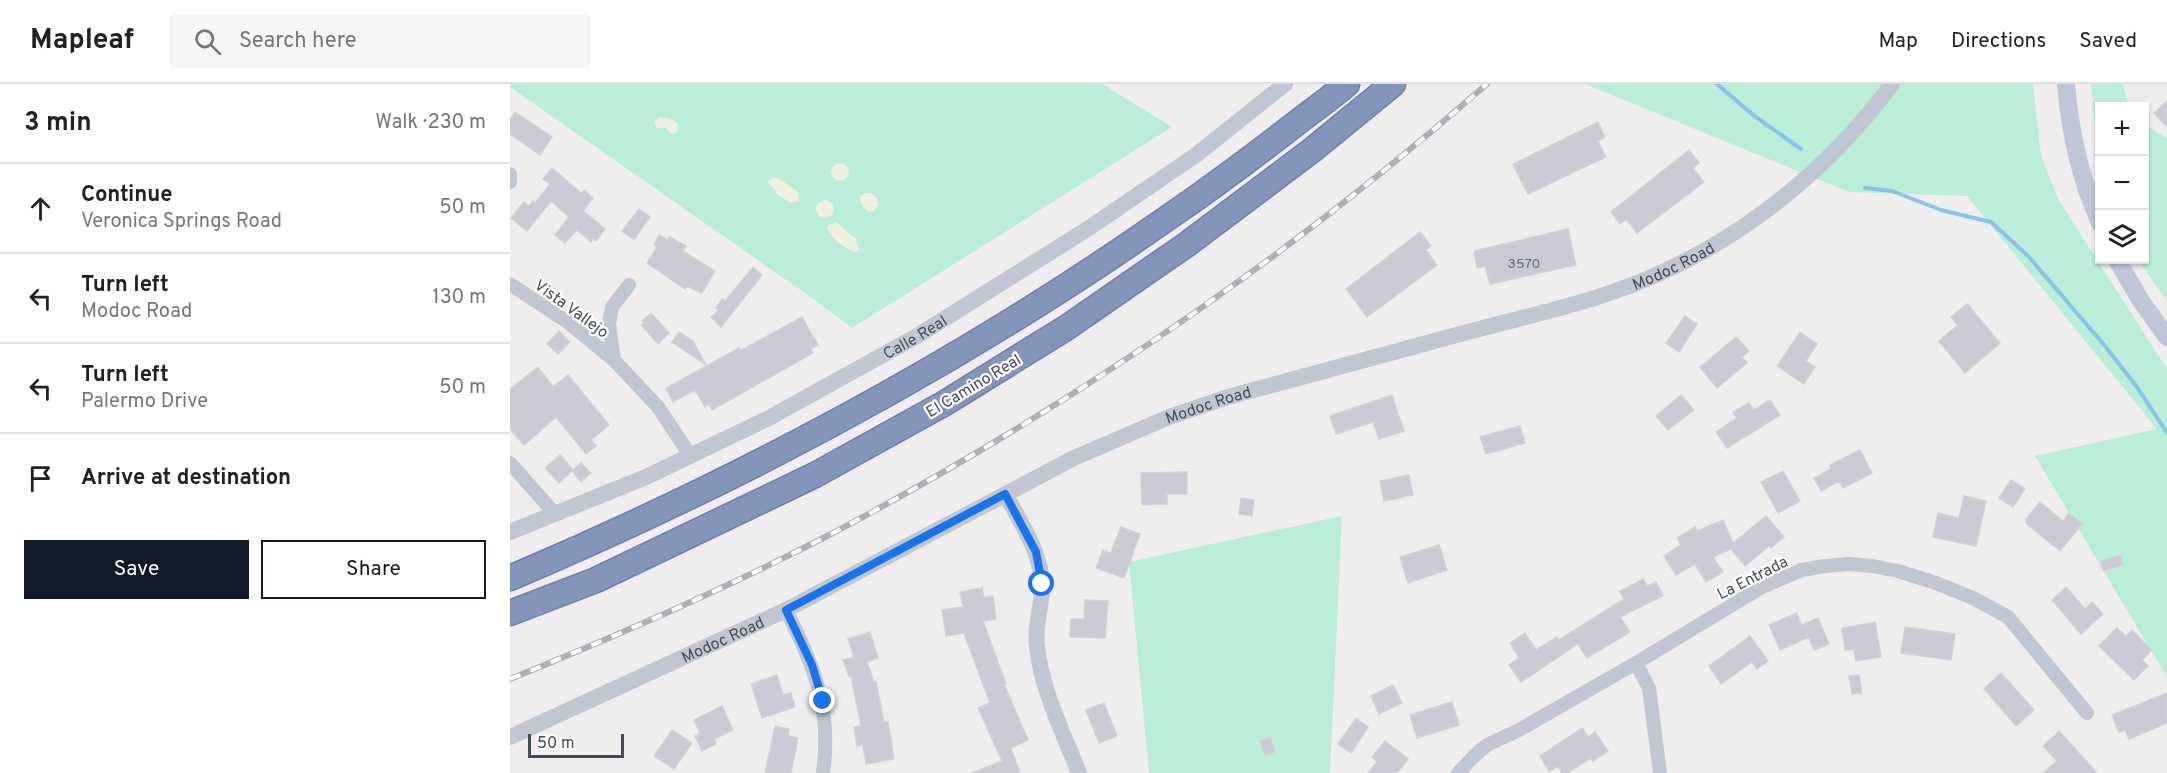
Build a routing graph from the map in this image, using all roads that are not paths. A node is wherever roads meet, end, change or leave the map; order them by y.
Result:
1 (1285, 84) edge
2 (1393, 84) edge
3 (1892, 84) edge
4 (2066, 84) edge
5 (1344, 86) edge
6 (510, 174) edge
7 (510, 182) edge
8 (2095, 210) edge
9 (2119, 264) edge
10 (510, 284) edge
11 (629, 285) dead end
12 (2167, 337) edge
13 (614, 360) junction
14 (690, 455) junction
15 (510, 463) edge
16 (1005, 494) junction
17 (555, 514) junction
18 (510, 532) edge
19 (510, 578) edge
20 (786, 610) junction
21 (510, 613) edge
22 (1636, 663) junction
23 (2088, 713) dead end
24 (510, 737) edge
25 (823, 773) edge
26 (1079, 773) edge
27 (1458, 773) edge
28 (1660, 773) edge

1 - 14 street, Calle Real
2 - 21 highway, El Camino Real
3 - 16 street, Modoc Road
4 - 8 main road
5 - 19 highway, El Camino Real
6 - 7 street
9 - 12 main road
10 - 13 street, Vista Vallejo
11 - 13 street, Vista Vallejo
13 - 14 street, Vista Vallejo
14 - 17 street, Calle Real
15 - 17 street
16 - 20 street, Modoc Road
16 - 26 street
17 - 18 street, Calle Real
20 - 24 street, Modoc Road
20 - 25 street
22 - 23 street, La Entrada
22 - 27 street, La Entrada
22 - 28 street

